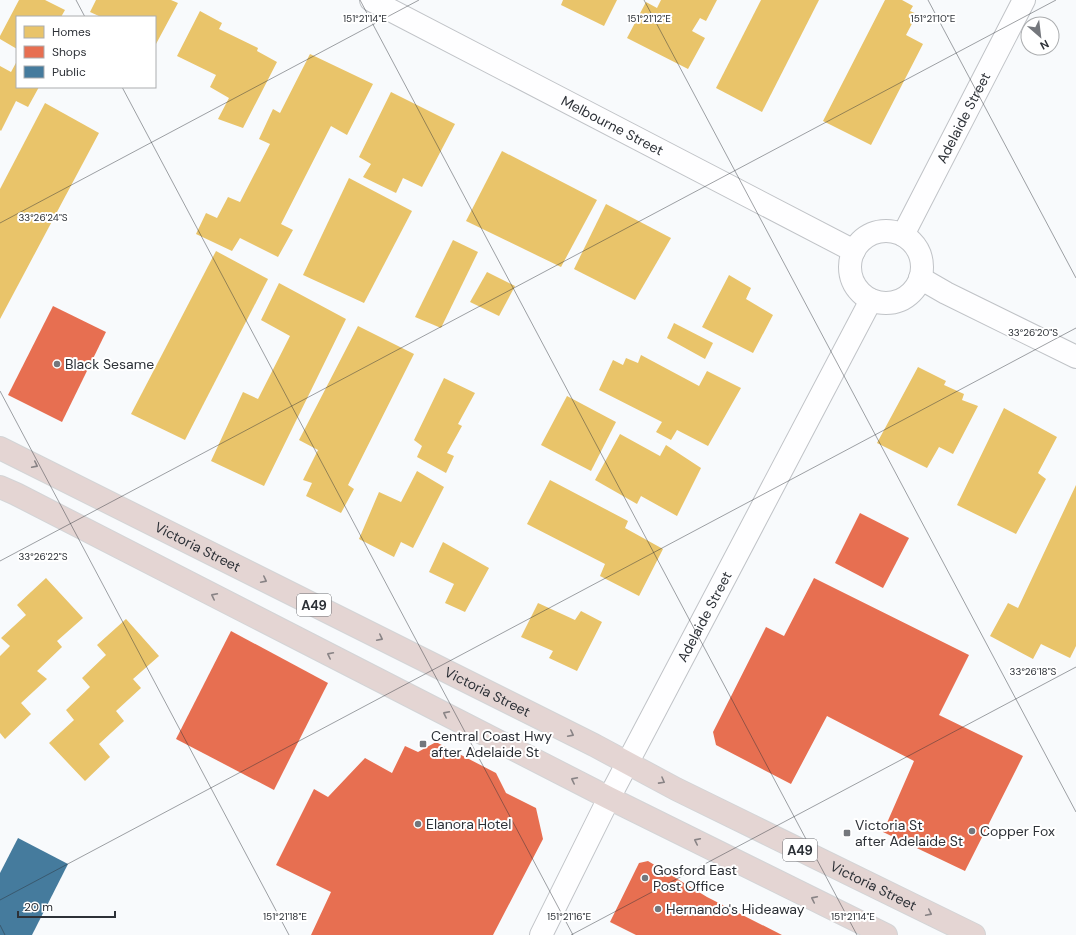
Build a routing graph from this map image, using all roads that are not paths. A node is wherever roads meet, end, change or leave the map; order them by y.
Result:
1 (371, 0) edge
2 (1024, 0) edge
3 (903, 235) junction
4 (854, 251) junction
5 (920, 278) junction
6 (871, 300) junction
7 (1076, 357) edge
8 (0, 448) edge
9 (0, 487) edge
10 (627, 762) junction
11 (609, 798) junction
12 (541, 935) edge
13 (886, 935) edge
14 (974, 935) edge

1 - 4 street, Melbourne Street
2 - 3 street, Adelaide Street
3 - 4 street
3 - 5 street
4 - 6 street
5 - 6 street
5 - 7 street
6 - 10 street, Adelaide Street
8 -> 10 highway, Victoria Street / A49
11 -> 9 highway, A49
10 - 11 street, Adelaide Street
10 -> 14 highway, Victoria Street / A49
11 - 12 street, Adelaide Street
13 -> 11 highway, A49

